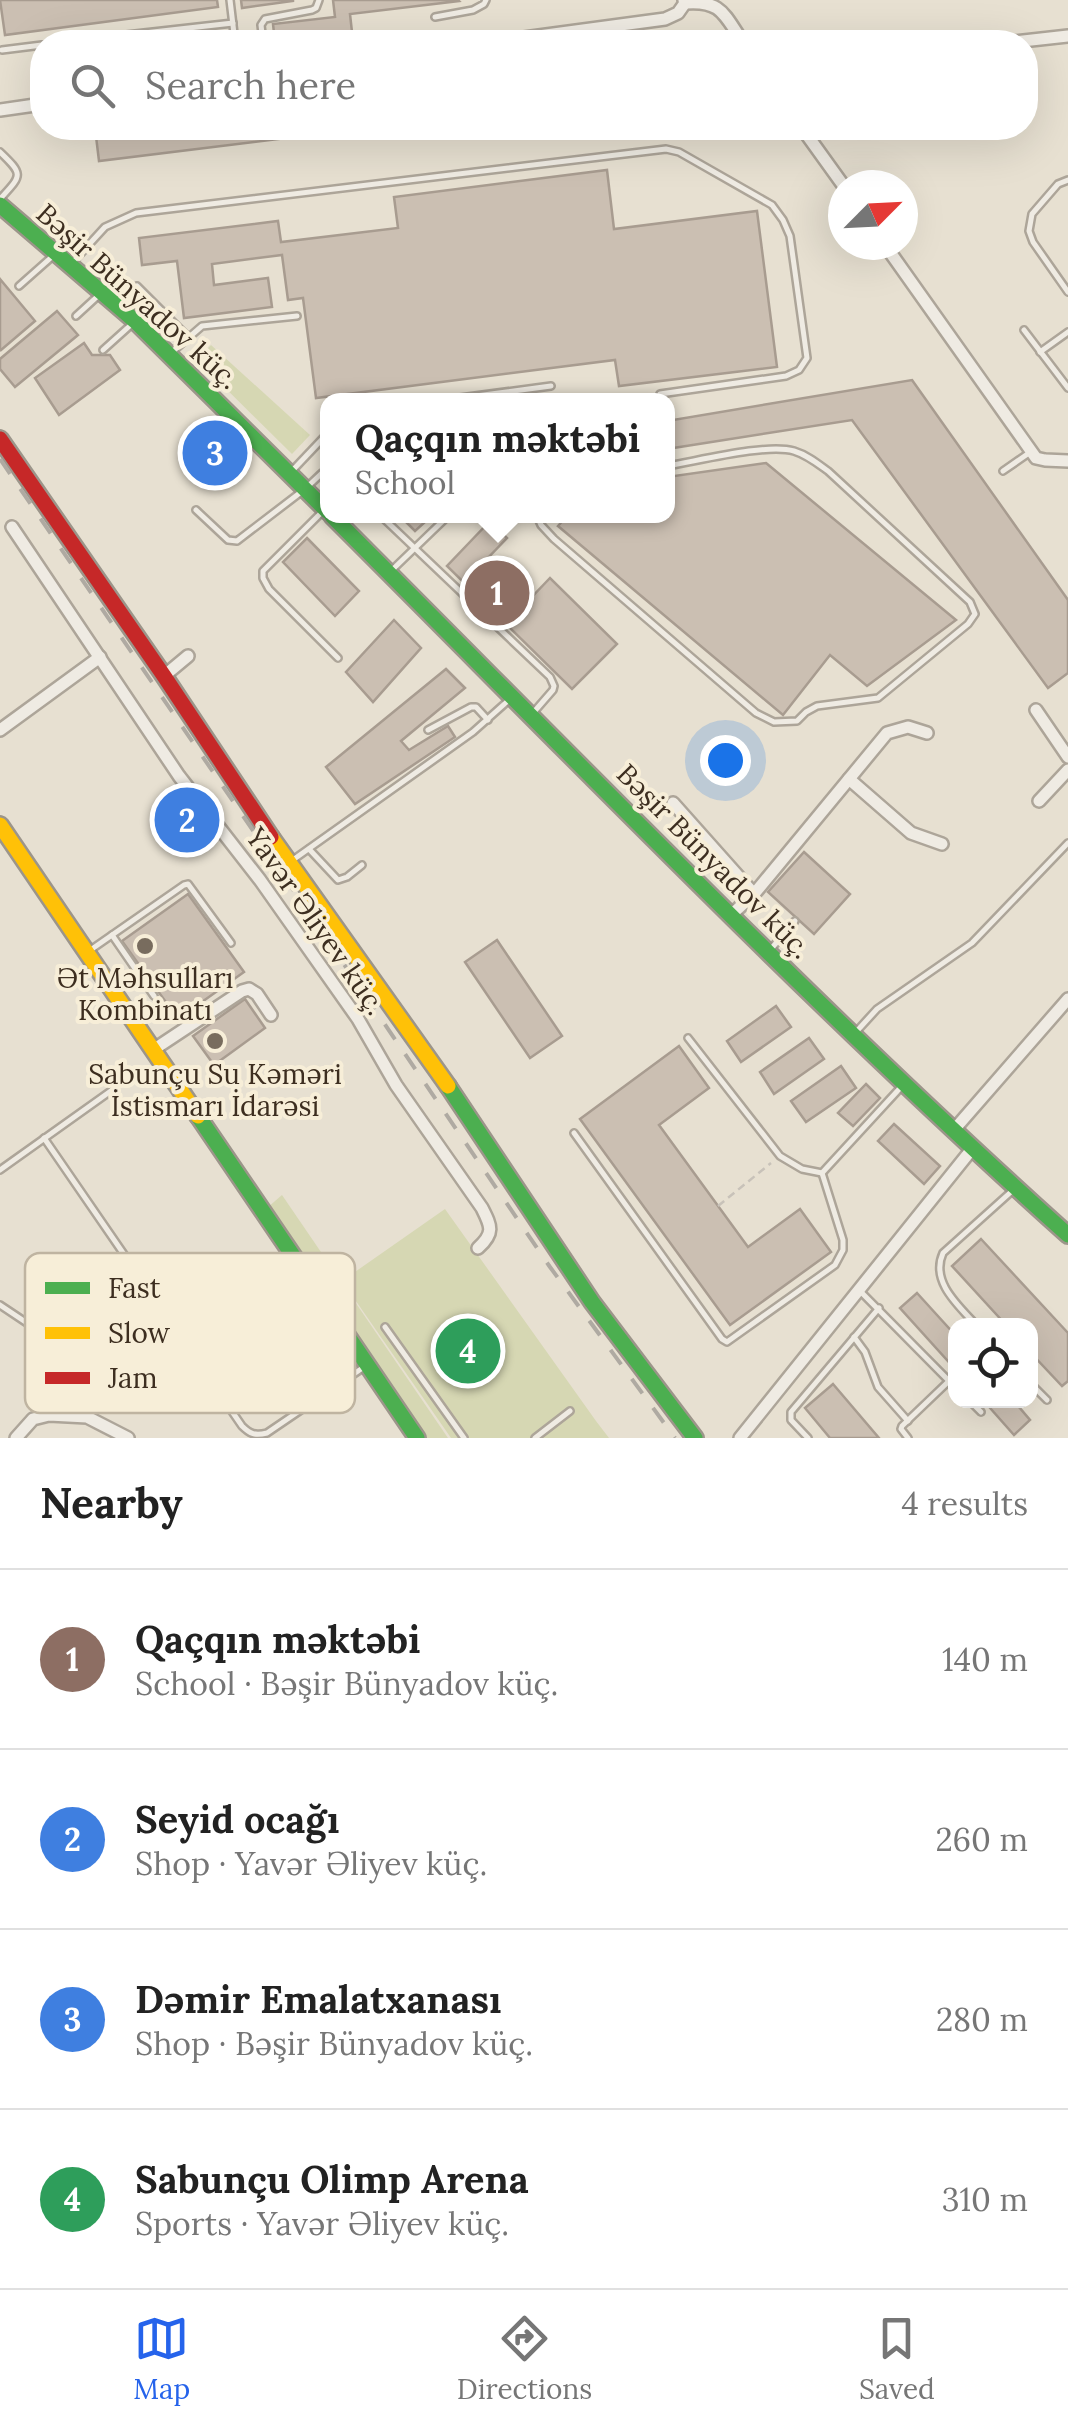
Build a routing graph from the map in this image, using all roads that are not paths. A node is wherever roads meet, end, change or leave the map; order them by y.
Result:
1 (230, 0) edge
2 (318, 0) edge
3 (486, 0) edge
4 (709, 1) edge
5 (685, 2) edge
6 (436, 18) dead end
7 (233, 23) junction
8 (171, 30) edge
9 (234, 30) edge
10 (262, 30) edge
11 (583, 30) edge
12 (734, 30) edge
13 (1068, 36) edge
14 (1038, 39) edge
15 (30, 46) edge
16 (2, 50) edge
17 (30, 106) edge
18 (0, 110) edge
19 (811, 140) edge
20 (0, 152) edge
21 (832, 170) edge
22 (1068, 180) edge
23 (0, 202) edge
24 (56, 253) junction
25 (896, 260) edge
26 (70, 265) junction
27 (18, 286) dead end
28 (136, 286) dead end
29 (102, 292) junction
30 (1068, 292) edge
31 (76, 316) dead end
32 (297, 316) dead end
33 (135, 322) junction
34 (1024, 330) dead end
35 (1068, 332) edge
36 (188, 337) junction
37 (104, 350) dead end
38 (1040, 352) junction
39 (170, 354) junction
40 (552, 386) dead end
41 (1068, 388) edge
42 (499, 393) edge
43 (667, 393) edge
44 (0, 439) edge
45 (320, 441) edge
46 (1031, 451) junction
47 (1068, 461) edge
48 (675, 465) edge
49 (1003, 471) dead end
50 (289, 473) junction
51 (320, 475) edge
52 (305, 489) junction
53 (320, 504) edge
54 (196, 510) dead end
55 (320, 519) edge
56 (339, 523) edge
57 (389, 523) edge
58 (441, 523) edge
59 (541, 523) edge
60 (12, 527) dead end
61 (416, 547) junction
62 (389, 573) junction
63 (100, 656) junction
64 (188, 656) dead end
65 (338, 658) dead end
66 (164, 676) junction
67 (512, 697) junction
68 (1036, 710) dead end
69 (531, 716) junction
70 (488, 720) junction
71 (0, 730) edge
72 (428, 730) dead end
73 (927, 732) dead end
74 (1068, 757) edge
75 (1068, 770) edge
76 (849, 779) junction
77 (1038, 801) dead end
78 (673, 803) dead end
79 (0, 825) edge
80 (1068, 843) edge
81 (942, 844) dead end
82 (309, 849) junction
83 (289, 864) junction
84 (362, 865) dead end
85 (754, 894) junction
86 (731, 915) junction
87 (796, 921) dead end
88 (112, 935) junction
89 (231, 942) dead end
90 (769, 951) junction
91 (87, 953) junction
92 (154, 996) dead end
93 (1068, 999) edge
94 (271, 1016) dead end
95 (854, 1034) junction
96 (688, 1038) dead end
97 (153, 1050) junction
98 (904, 1084) junction
99 (114, 1088) dead end
100 (953, 1130) junction
101 (574, 1133) dead end
102 (44, 1138) junction
103 (972, 1149) junction
104 (0, 1170) edge
105 (822, 1174) junction
106 (1014, 1189) junction
107 (1068, 1235) edge
108 (478, 1248) dead end
109 (123, 1253) edge
110 (291, 1253) edge
111 (859, 1290) junction
112 (0, 1305) edge
113 (879, 1308) junction
114 (970, 1318) edge
115 (25, 1322) edge
116 (385, 1326) dead end
117 (854, 1337) junction
118 (355, 1347) edge
119 (367, 1365) junction
120 (355, 1373) edge
121 (948, 1381) edge
122 (948, 1383) edge
123 (1038, 1391) edge
124 (1046, 1400) dead end
125 (977, 1408) edge
126 (570, 1411) dead end
127 (981, 1412) dead end
128 (233, 1413) edge
129 (296, 1413) edge
130 (908, 1421) junction
131 (248, 1436) edge
132 (16, 1438) edge
133 (128, 1438) edge
134 (416, 1438) edge
135 (464, 1438) edge
136 (535, 1438) edge
137 (696, 1438) edge
138 (740, 1438) edge
139 (808, 1438) edge
140 (908, 1438) edge

1 - 7 lane
2 - 10 lane
3 - 6 lane
4 - 5 street
4 - 12 street
5 - 11 street
7 - 8 lane
7 - 9 lane
13 - 14 street
15 - 16 lane
17 - 18 street
19 - 21 street
20 - 23 lane
22 - 30 lane
23 - 24 street, Bəşir Bünyadov küç.
24 - 26 street, Bəşir Bünyadov küç.
24 - 27 lane
25 - 46 street
26 - 29 street, Bəşir Bünyadov küç.
26 - 43 lane
28 - 36 lane
29 - 31 lane
29 - 33 street, Bəşir Bünyadov küç.
32 - 36 lane
33 - 37 lane
33 - 39 street, Bəşir Bünyadov küç.
34 - 38 lane
35 - 38 lane
36 - 39 lane
38 - 41 lane
39 - 50 street, Bəşir Bünyadov küç.
40 - 42 lane
44 - 66 street
45 - 50 lane
46 - 47 street
46 - 49 lane
48 - 59 lane
50 - 52 street, Bəşir Bünyadov küç.
51 - 52 lane
52 - 53 street, Bəşir Bünyadov küç.
52 - 54 lane
55 - 65 lane
56 - 62 street, Bəşir Bünyadov küç.
57 - 61 lane
58 - 61 lane
60 - 63 street, Yavər Əliyev küç.
61 - 62 lane
61 - 69 lane
62 - 67 street, Bəşir Bünyadov küç.
63 - 71 street
63 - 108 street, Yavər Əliyev küç.
64 - 66 street
66 - 83 street
67 - 69 street, Bəşir Bünyadov küç.
67 - 70 lane
68 - 74 street
69 - 86 street, Bəşir Bünyadov küç.
70 - 72 lane
70 - 82 lane
73 - 76 street
75 - 77 street
76 - 81 street
76 - 85 street
78 - 85 street
79 - 91 street
80 - 95 lane
82 - 83 lane
82 - 84 lane
83 - 137 street
85 - 86 street
86 - 90 street, Bəşir Bünyadov küç.
87 - 90 lane
88 - 89 lane
88 - 91 lane
88 - 92 lane
90 - 95 street, Bəşir Bünyadov küç.
91 - 97 street
93 - 100 street
94 - 97 street
95 - 98 street, Bəşir Bünyadov küç.
96 - 105 lane
97 - 110 street
98 - 100 street, Bəşir Bünyadov küç.
98 - 105 lane
99 - 102 lane
100 - 103 street, Bəşir Bünyadov küç.
101 - 105 lane
102 - 104 lane
102 - 109 lane
103 - 106 street, Bəşir Bünyadov küç.
103 - 111 street
106 - 107 street, Bəşir Bünyadov küç.
106 - 114 lane
111 - 113 lane
111 - 138 street
112 - 115 lane
113 - 117 lane
113 - 121 lane
116 - 135 lane
117 - 130 lane
117 - 139 lane
118 - 119 street
119 - 120 lane
119 - 134 street
122 - 130 lane
123 - 124 lane
125 - 127 lane
126 - 136 lane
128 - 131 lane
129 - 131 lane
130 - 140 lane
132 - 133 street

